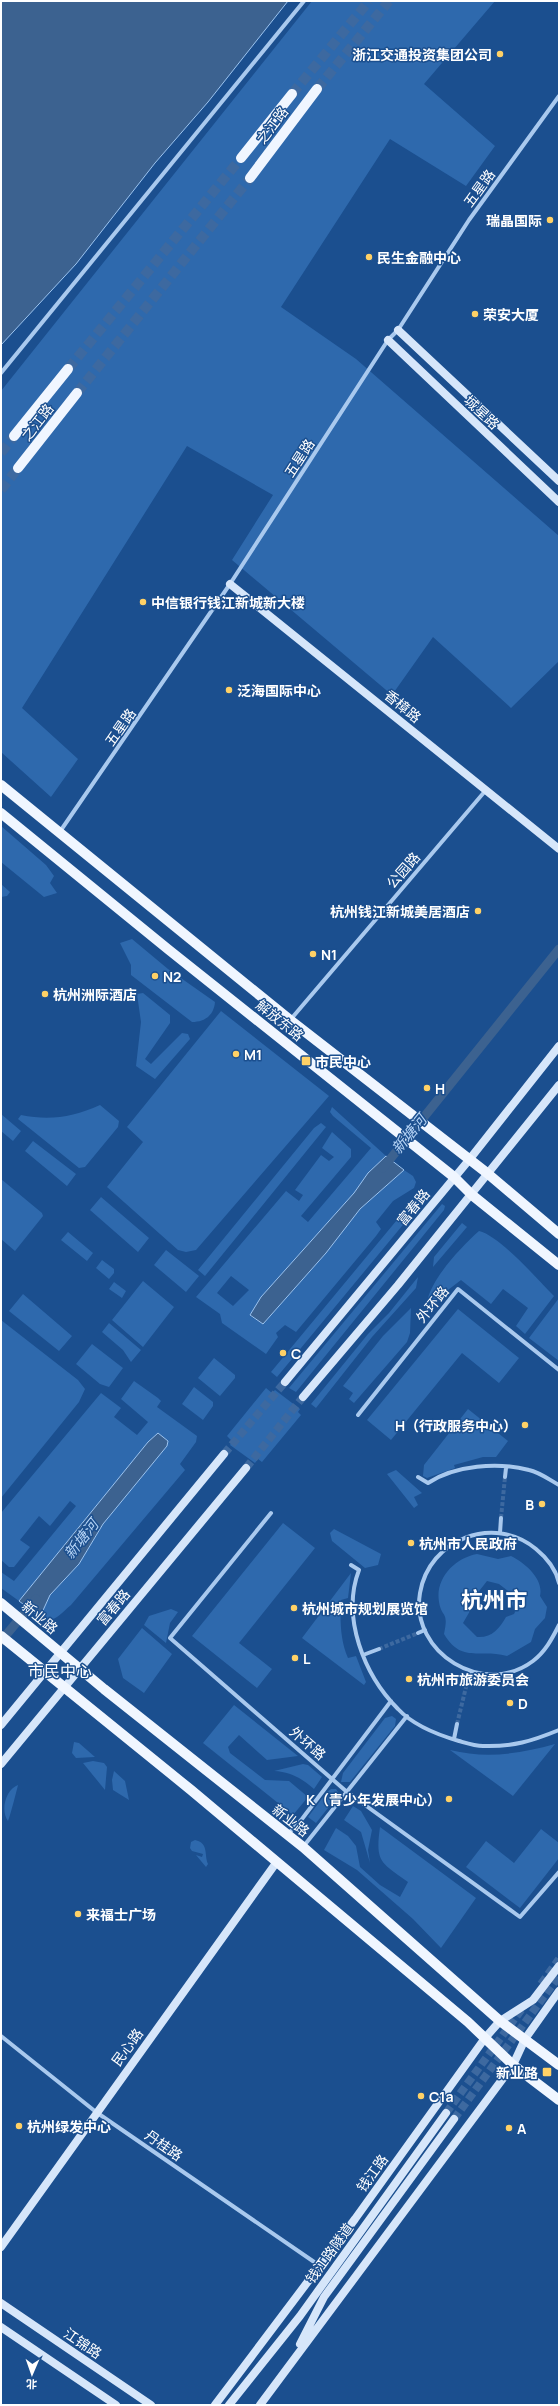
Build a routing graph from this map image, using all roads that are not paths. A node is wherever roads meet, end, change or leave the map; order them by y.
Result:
1 (304, 1) edge
2 (317, 89) tunnel mouth
3 (292, 94) tunnel mouth
4 (559, 96) edge
5 (241, 158) tunnel mouth
6 (250, 178) tunnel mouth
7 (398, 330) junction
8 (388, 340) junction
9 (68, 369) tunnel mouth
10 (1, 373) edge
11 (77, 393) tunnel mouth
12 (14, 436) tunnel mouth
13 (18, 468) tunnel mouth
14 (559, 482) edge
15 (559, 502) edge
16 (230, 584) junction
17 (1, 785) edge
18 (486, 790) junction
19 (1, 813) edge
20 (59, 833) junction
21 (559, 849) edge
22 (290, 1020) junction
23 (559, 1046) edge
24 (559, 1085) edge
25 (469, 1160) junction
26 (487, 1174) junction
27 (454, 1177) junction
28 (472, 1195) junction
29 (559, 1234) edge
30 (559, 1265) edge
31 (559, 1370) edge
32 (285, 1382) tunnel mouth
33 (303, 1397) tunnel mouth
34 (358, 1415) dead end
35 (224, 1454) tunnel mouth
36 (246, 1468) tunnel mouth
37 (506, 1468) junction
38 (418, 1477) dead end
39 (505, 1477) tunnel mouth
40 (559, 1485) edge
41 (271, 1513) dead end
42 (501, 1518) tunnel mouth
43 (500, 1533) junction
44 (351, 1565) dead end
45 (558, 1576) edge
46 (559, 1583) edge
47 (4, 1605) edge
48 (559, 1625) edge
49 (425, 1630) junction
50 (418, 1633) tunnel mouth
51 (1, 1636) edge
52 (379, 1648) tunnel mouth
53 (61, 1653) junction
54 (363, 1655) junction
55 (79, 1669) junction
56 (470, 1671) junction
57 (45, 1672) junction
58 (467, 1683) tunnel mouth
59 (65, 1686) junction
60 (391, 1701) junction
61 (407, 1716) junction
62 (458, 1724) tunnel mouth
63 (1, 1725) edge
64 (559, 1730) edge
65 (454, 1739) junction
66 (1, 1764) edge
67 (331, 1778) junction
68 (347, 1792) junction
69 (286, 1835) junction
70 (303, 1848) junction
71 (276, 1863) junction
72 (559, 1872) edge
73 (559, 1966) edge
74 (559, 1991) edge
75 (500, 2021) junction
76 (1, 2036) edge
77 (486, 2038) junction
78 (525, 2039) junction
79 (513, 2065) junction
80 (559, 2065) edge
81 (559, 2100) edge
82 (96, 2112) junction
83 (446, 2113) tunnel mouth
84 (454, 2119) tunnel mouth
85 (1, 2247) edge
86 (320, 2266) junction
87 (1, 2303) edge
88 (1, 2327) edge
89 (289, 2366) junction
90 (116, 2405) edge
91 (151, 2405) edge
92 (215, 2405) edge
93 (229, 2405) edge
94 (260, 2405) edge

1 - 10 street
2 - 6 main road, 之江路
3 - 5 main road, 之江路
4 - 7 street, 五星路
7 - 8 street, 五星路
7 - 14 main road, 城星路
8 - 15 main road, 城星路
8 - 16 street, 五星路
9 - 12 main road, 之江路
11 - 13 main road, 之江路
16 - 18 main road, 香樟路
16 - 20 street, 五星路
17 - 20 main road, 解放东路
18 - 21 main road, 香樟路
18 - 22 street, 公园路
19 - 27 main road, 解放东路
20 - 22 main road, 解放东路
22 - 25 main road, 解放东路
23 - 25 main road, 富春路
24 - 26 main road
25 - 26 main road, 解放东路
25 - 27 main road, 富春路
26 - 28 main road
26 - 29 main road, 解放东路
27 - 28 main road, 解放东路
27 - 32 main road, 富春路
28 - 30 main road, 解放东路
28 - 33 main road
31 - 34 street, 外环路
35 - 53 main road, 富春路
36 - 55 main road, 富春路
37 - 38 street
37 - 39 street
37 - 40 street
41 - 67 street, 外环路
42 - 43 street
43 - 45 street
43 - 49 street
44 - 54 street
45 - 46 street
47 - 53 main road, 新业路
48 - 56 street
49 - 50 street
49 - 56 street
51 - 57 main road
52 - 54 street
53 - 55 main road, 新业路
53 - 57 main road, 富春路
54 - 60 street
55 - 59 main road, 富春路
55 - 69 main road, 新业路
56 - 58 street
57 - 59 main road
57 - 63 main road, 富春路
59 - 66 main road, 富春路
59 - 71 main road
60 - 61 street
60 - 67 street
61 - 65 street
61 - 68 street
62 - 65 street
64 - 65 street
67 - 68 street, 外环路
67 - 69 street
68 - 70 street
68 - 72 street, 外环路
69 - 70 main road, 新业路
70 - 75 main road, 新业路
71 - 77 main road
71 - 82 main road, 民心路
73 - 75 main road, 钱江路
74 - 78 main road
75 - 77 main road, 钱江路
75 - 78 main road, 新业路
76 - 82 street, 丹桂路
77 - 79 main road
77 - 86 main road, 钱江路
78 - 79 main road
78 - 80 main road, 新业路
79 - 81 main road
79 - 89 main road
82 - 85 main road, 民心路
82 - 86 street, 丹桂路
83 - 93 main road, 钱江路隧道
84 - 89 main road, 钱江路隧道
86 - 92 main road, 钱江路
87 - 91 main road, 江锦路
88 - 90 main road
89 - 94 main road

